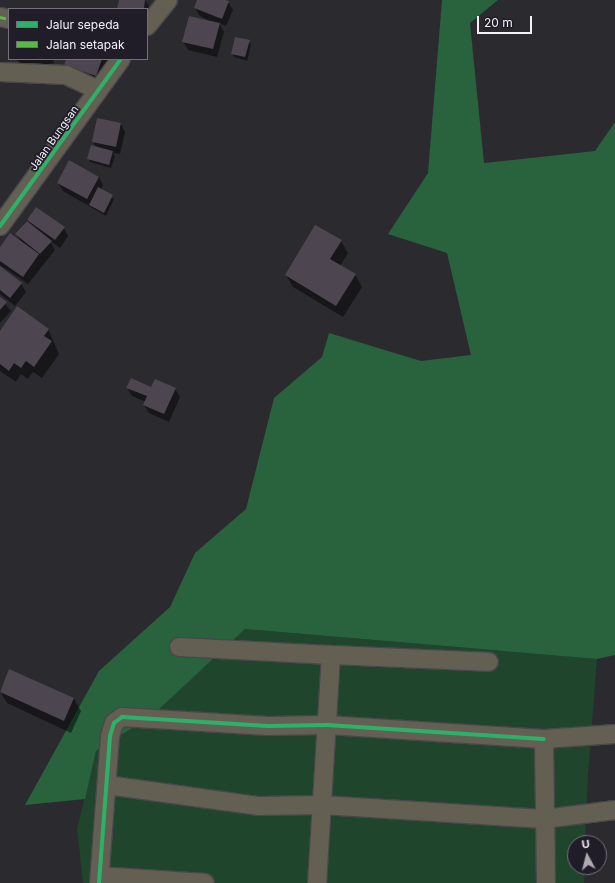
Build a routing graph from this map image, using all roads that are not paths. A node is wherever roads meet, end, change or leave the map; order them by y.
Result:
1 (168, 0) edge
2 (148, 25) edge
3 (120, 60) edge
4 (0, 72) edge
5 (98, 90) junction
6 (0, 226) edge
7 (179, 647) dead end
8 (331, 655) junction
9 (489, 662) dead end
10 (327, 725) junction
11 (615, 734) edge
12 (544, 739) junction
13 (107, 785) junction
14 (322, 805) junction
15 (615, 810) edge
16 (544, 819) junction
17 (99, 880) edge
18 (205, 883) edge
19 (317, 883) edge
20 (546, 883) edge

1 - 2 street
3 - 5 street, Jalan Bungsan
4 - 5 street
5 - 6 street, Jalan Bungsan
7 - 8 street
8 - 9 street
8 - 10 street
10 - 12 street
10 - 13 street
10 - 14 street
11 - 12 street
12 - 16 street
13 - 14 street
13 - 17 street
14 - 16 street
14 - 19 street
15 - 16 street
16 - 20 street
17 - 18 street

